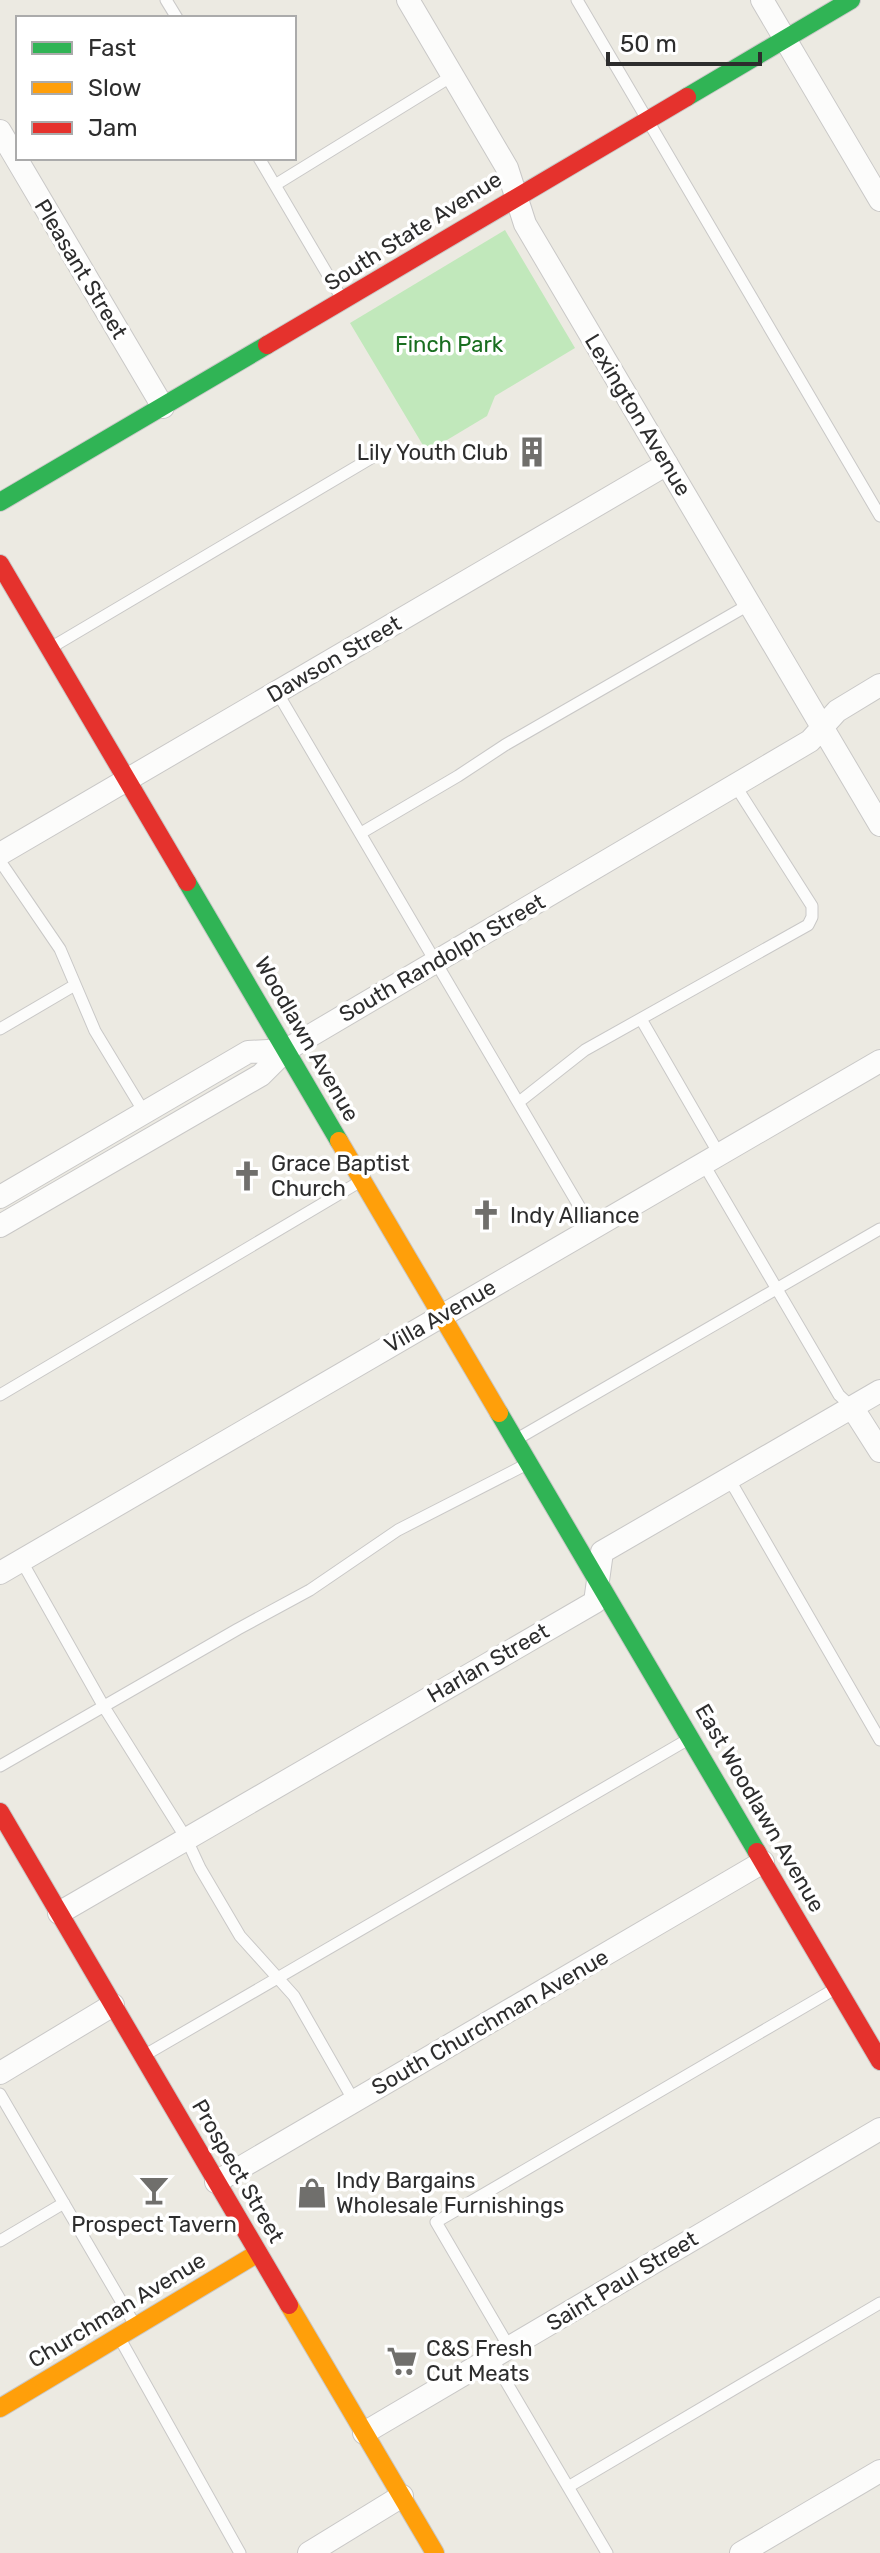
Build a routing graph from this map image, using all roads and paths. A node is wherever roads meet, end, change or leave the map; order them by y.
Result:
1 (408, 0) edge
2 (577, 0) edge
3 (762, 0) edge
4 (851, 0) edge
5 (785, 39) junction
6 (452, 76) junction
7 (647, 120) junction
8 (0, 131) edge
9 (16, 158) edge
10 (17, 160) edge
11 (260, 160) edge
12 (275, 185) junction
13 (515, 196) junction
14 (880, 200) edge
15 (344, 302) junction
16 (163, 407) junction
17 (378, 454) dead end
18 (667, 464) junction
19 (0, 502) edge
20 (880, 516) edge
21 (0, 564) edge
22 (750, 604) junction
23 (50, 648) junction
24 (880, 685) edge
25 (277, 692) junction
26 (822, 727) junction
27 (128, 780) junction
28 (735, 785) junction
29 (880, 825) edge
30 (361, 833) junction
31 (0, 854) edge
32 (0, 861) edge
33 (437, 961) junction
34 (75, 985) junction
35 (641, 1019) junction
36 (0, 1029) edge
37 (286, 1050) junction
38 (880, 1061) edge
39 (519, 1102) junction
40 (144, 1112) junction
41 (711, 1159) junction
42 (362, 1180) junction
43 (0, 1197) edge
44 (0, 1226) edge
45 (592, 1228) junction
46 (880, 1229) edge
47 (778, 1288) junction
48 (441, 1315) junction
49 (880, 1391) edge
50 (0, 1395) edge
51 (852, 1407) junction
52 (516, 1440) junction
53 (880, 1451) edge
54 (529, 1463) junction
55 (727, 1479) junction
56 (21, 1560) junction
57 (0, 1573) edge
58 (598, 1580) junction
59 (104, 1707) junction
60 (691, 1738) junction
61 (880, 1740) edge
62 (0, 1766) edge
63 (0, 1812) edge
64 (186, 1838) junction
65 (763, 1862) junction
66 (59, 1913) junction
67 (277, 1977) junction
68 (837, 1987) junction
69 (113, 2005) junction
70 (143, 2056) junction
71 (880, 2061) edge
72 (0, 2073) edge
73 (0, 2094) edge
74 (354, 2101) junction
75 (880, 2129) edge
76 (216, 2182) junction
77 (64, 2203) junction
78 (0, 2241) edge
79 (258, 2253) junction
80 (880, 2303) edge
81 (135, 2326) junction
82 (118, 2337) junction
83 (501, 2352) junction
84 (0, 2408) edge
85 (364, 2433) junction
86 (880, 2471) edge
87 (568, 2487) junction
88 (402, 2496) junction
89 (240, 2553) edge
90 (309, 2553) edge
91 (435, 2553) edge
92 (607, 2553) edge
93 (741, 2553) edge

1 - 6 street, Lexington Avenue
2 - 7 lane
3 - 5 street
4 - 5 street, South State Avenue
5 - 7 street, South State Avenue
5 - 14 street
6 - 12 lane
6 - 13 street, Lexington Avenue
7 - 13 street, South State Avenue
7 - 20 lane
8 - 9 street, Pleasant Street
10 - 16 street, Pleasant Street
11 - 12 lane
12 - 15 lane
13 - 15 street, South State Avenue
13 - 18 street, Lexington Avenue
15 - 16 street, South State Avenue
16 - 19 street, South State Avenue
17 - 23 lane
18 - 22 street, Lexington Avenue
18 - 25 street, Dawson Street
21 - 23 street, Woodlawn Avenue
22 - 26 street, Lexington Avenue
22 - 30 lane
23 - 27 street, Woodlawn Avenue
24 - 26 street, South Randolph Street
25 - 27 street, Dawson Street
25 - 30 lane
26 - 28 street, South Randolph Street
26 - 29 street, Lexington Avenue
27 - 31 street, Dawson Street
27 - 37 street, Woodlawn Avenue
28 - 33 street, South Randolph Street
28 - 35 lane
30 - 33 lane
32 - 34 lane
33 - 37 street, South Randolph Street
33 - 39 lane
34 - 36 lane
34 - 40 lane
35 - 39 lane
35 - 41 lane
37 - 40 street
37 - 42 street, Woodlawn Avenue
37 - 44 street, South Randolph Street
38 - 41 street, Villa Avenue
39 - 45 lane
40 - 43 street
41 - 45 street, Villa Avenue
41 - 47 lane
42 - 48 street, Woodlawn Avenue
42 - 50 lane
45 - 48 street, Villa Avenue
46 - 47 lane
47 - 51 lane
47 - 52 lane
48 - 52 street, Woodlawn Avenue
48 - 56 street, Villa Avenue
49 - 51 street, Harlan Street
51 - 53 street
51 - 55 street, Harlan Street
52 - 54 street, Woodlawn Avenue
54 - 58 street, Woodlawn Avenue
54 - 59 lane
55 - 58 street, Harlan Street
55 - 61 lane
56 - 57 street, Villa Avenue
56 - 59 lane
58 - 60 street, East Woodlawn Avenue
58 - 64 street, Harlan Street
59 - 62 lane
59 - 64 lane
60 - 65 street, East Woodlawn Avenue
60 - 67 lane
63 - 66 street, Prospect Street
64 - 66 street, Harlan Street
64 - 67 lane
65 - 68 street, East Woodlawn Avenue
65 - 74 street, South Churchman Avenue
66 - 69 street, Prospect Street
67 - 70 lane
67 - 74 lane
68 - 71 street, East Woodlawn Avenue
68 - 83 lane
69 - 70 street, Prospect Street
69 - 72 street
70 - 76 street, Prospect Street
73 - 77 lane
74 - 76 street, South Churchman Avenue
75 - 83 street, Saint Paul Street
76 - 79 street, Prospect Street
77 - 78 lane
77 - 81 lane
79 - 81 street, Churchman Avenue
79 - 85 street, Prospect Street
80 - 87 lane
81 - 82 street, Churchman Avenue
82 - 84 street, Churchman Avenue
82 - 89 lane
83 - 85 street, Saint Paul Street
83 - 87 lane
85 - 88 street, Prospect Street
86 - 93 street
87 - 92 lane
88 - 90 street
88 - 91 street, Prospect Street

